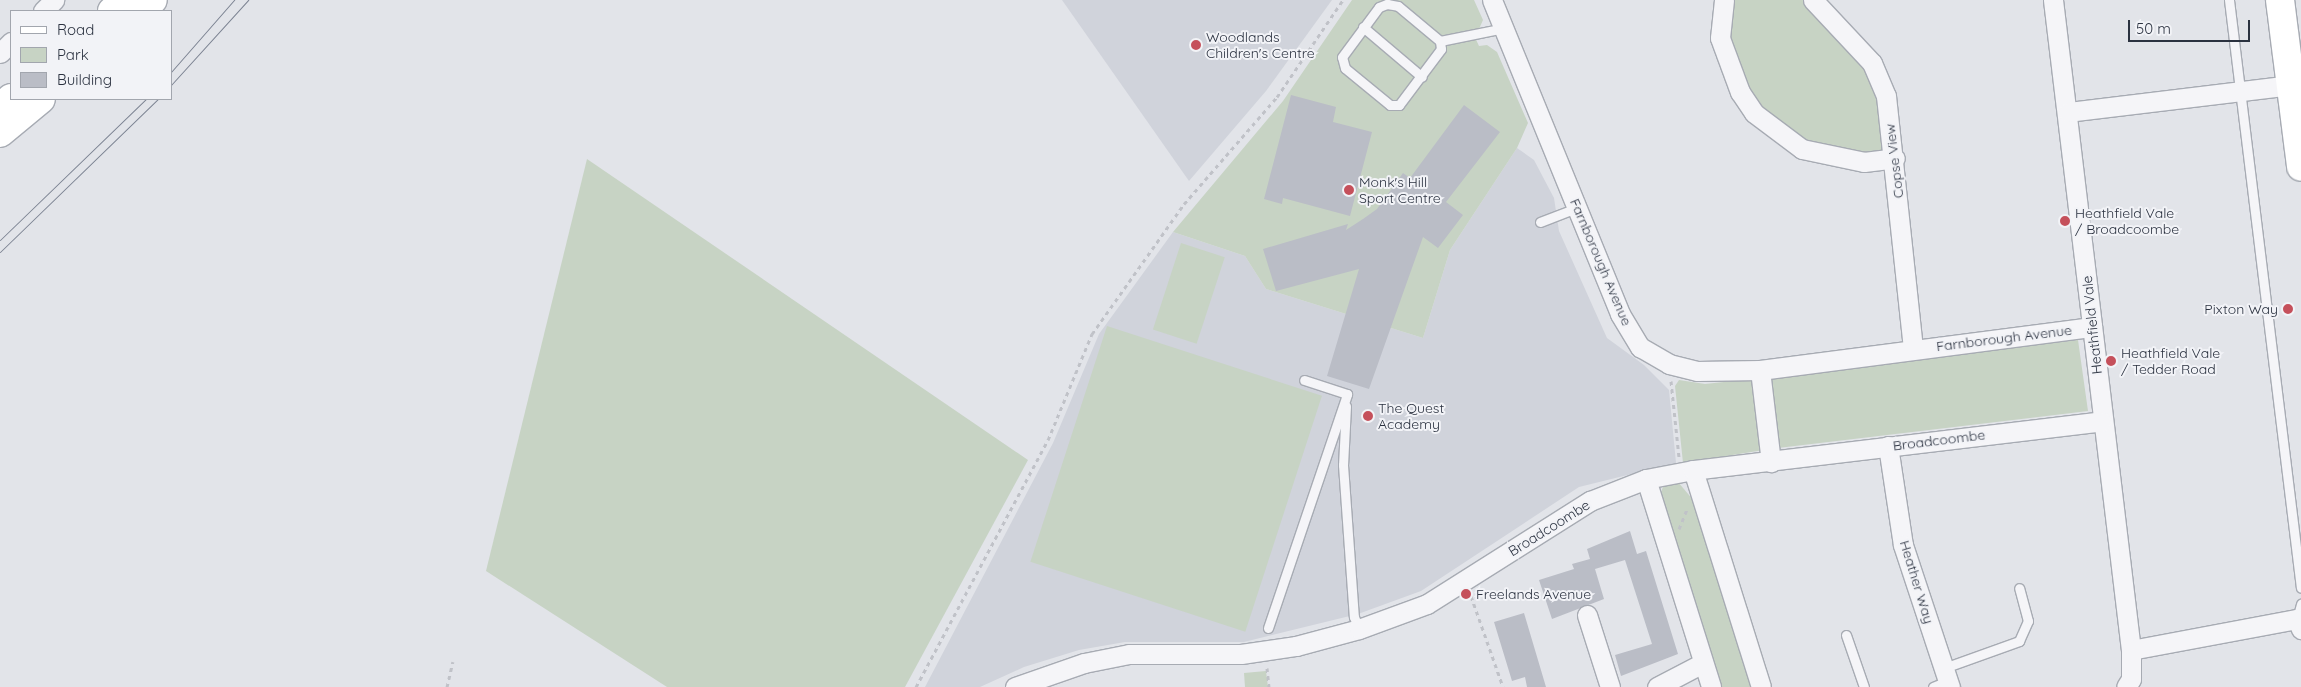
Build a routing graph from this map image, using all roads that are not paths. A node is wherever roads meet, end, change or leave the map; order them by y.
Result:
1 (54, 0) edge
2 (126, 0) edge
3 (153, 0) edge
4 (1492, 0) edge
5 (1707, 0) edge
6 (1813, 0) edge
7 (2053, 0) edge
8 (2230, 0) edge
9 (2280, 0) edge
10 (1723, 6) edge
11 (44, 10) edge
12 (113, 10) edge
13 (142, 10) edge
14 (1363, 27) junction
15 (1504, 28) junction
16 (1440, 41) junction
17 (10, 43) edge
18 (0, 53) edge
19 (1422, 77) junction
20 (2290, 85) junction
21 (2241, 91) junction
22 (10, 99) edge
23 (40, 100) edge
24 (0, 108) edge
25 (2068, 112) junction
26 (0, 133) edge
27 (1895, 158) junction
28 (2301, 166) edge
29 (1577, 208) junction
30 (1540, 222) dead end
31 (2092, 327) junction
32 (1913, 348) junction
33 (1760, 370) junction
34 (1304, 380) dead end
35 (1347, 394) junction
36 (2101, 420) junction
37 (1888, 446) junction
38 (1771, 462) junction
39 (1690, 475) junction
40 (1646, 479) junction
41 (2020, 588) dead end
42 (2301, 588) edge
43 (1587, 615) dead end
44 (2300, 618) edge
45 (1268, 628) dead end
46 (1359, 629) junction
47 (1846, 635) dead end
48 (2131, 650) junction
49 (1703, 663) junction
50 (1685, 679) edge
51 (1944, 681) edge
52 (1015, 687) edge
53 (1610, 687) edge
54 (1656, 687) edge
55 (1711, 687) edge
56 (1761, 687) edge
57 (1864, 687) edge
58 (2126, 687) edge

1 - 11 street
2 - 12 main road
3 - 13 main road
4 - 15 street, Farnborough Avenue
5 - 10 street
6 - 27 street, Copse View
7 - 25 street, Heathfield Vale
8 - 21 lane
9 - 20 main road
10 - 27 street
14 - 16 lane
14 - 19 lane
14 - 19 lane
15 - 16 lane
15 - 29 street, Farnborough Avenue
16 - 19 lane
17 - 18 street
20 - 21 street
20 - 28 main road
21 - 25 street
21 - 42 lane
22 - 24 main road
23 - 26 main road
25 - 31 street, Heathfield Vale
27 - 32 street, Copse View
29 - 30 lane
29 - 33 street, Farnborough Avenue
31 - 32 street, Farnborough Avenue
31 - 36 street, Heathfield Vale
32 - 33 street, Farnborough Avenue
33 - 38 street
34 - 35 lane
35 - 45 lane
35 - 46 lane
36 - 37 street, Broadcoombe
36 - 48 street, Heathfield Vale
37 - 38 street, Broadcoombe
37 - 51 street, Heather Way
38 - 39 street, Broadcoombe
39 - 40 street, Broadcoombe
39 - 56 street
40 - 46 street, Broadcoombe
40 - 49 street
41 - 51 lane
43 - 53 street
44 - 48 street
46 - 52 street, Broadcoombe
47 - 57 lane
48 - 58 street, Heathfield Vale
49 - 50 street
49 - 55 street
50 - 54 street

